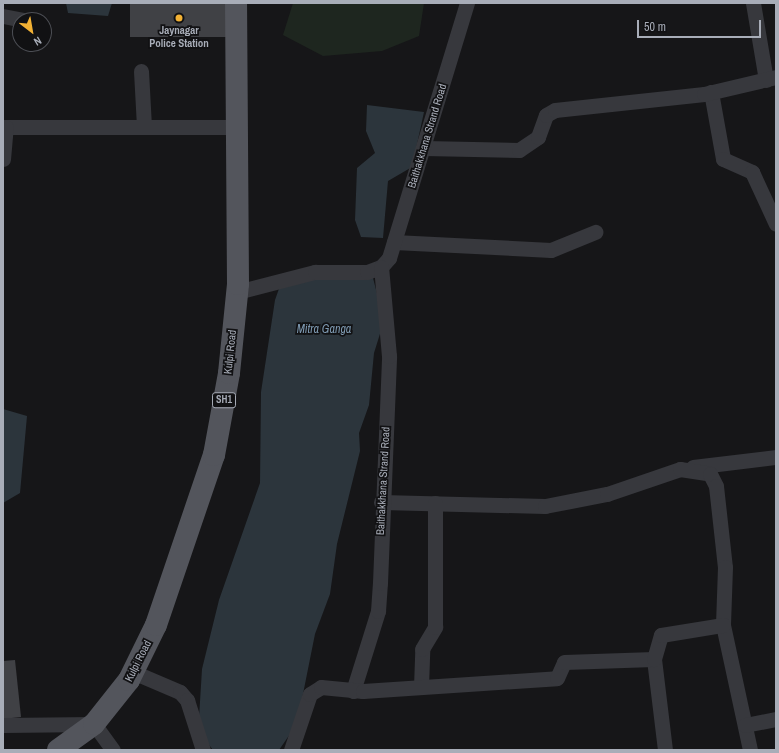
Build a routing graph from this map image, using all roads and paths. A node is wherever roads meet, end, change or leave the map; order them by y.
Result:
1 (236, 3) edge
2 (467, 3) edge
3 (753, 3) edge
4 (141, 71) dead end
5 (771, 79) edge
6 (712, 92) junction
7 (5, 127) edge
8 (144, 127) junction
9 (237, 127) junction
10 (424, 148) junction
11 (3, 158) edge
12 (776, 224) edge
13 (595, 232) dead end
14 (394, 242) junction
15 (381, 267) junction
16 (237, 292) junction
17 (776, 457) edge
18 (680, 469) junction
19 (381, 502) junction
20 (435, 503) junction
21 (723, 625) junction
22 (654, 659) junction
23 (133, 672) junction
24 (421, 687) junction
25 (353, 691) junction
26 (776, 719) edge
27 (94, 724) junction
28 (3, 725) edge
29 (745, 725) junction
30 (58, 750) edge
31 (113, 750) edge
32 (203, 750) edge
33 (291, 750) edge
34 (665, 750) edge
35 (750, 750) edge

1 - 9 main road, Kulpi Road / SH1
2 - 10 street, Baithakkhana Strand Road
3 - 5 street
4 - 8 street
5 - 6 street
6 - 10 street
6 - 12 street
7 - 8 street
7 - 11 street
8 - 9 street
9 - 16 main road, Kulpi Road / SH1
10 - 14 street, Baithakkhana Strand Road
13 - 14 street
14 - 15 street, Baithakkhana Strand Road
15 - 16 street
15 - 19 street, Baithakkhana Strand Road
16 - 23 main road, Kulpi Road / SH1
17 - 18 street
18 - 20 street
18 - 21 street
19 - 20 street
19 - 25 street, Baithakkhana Strand Road
20 - 24 street
21 - 22 street
21 - 29 street
22 - 24 street
22 - 34 street
23 - 27 main road, Kulpi Road / SH1
23 - 32 street
24 - 25 street
25 - 33 street
26 - 29 street
27 - 28 street
27 - 30 main road, Kulpi Road / SH1
27 - 31 street
29 - 35 street

